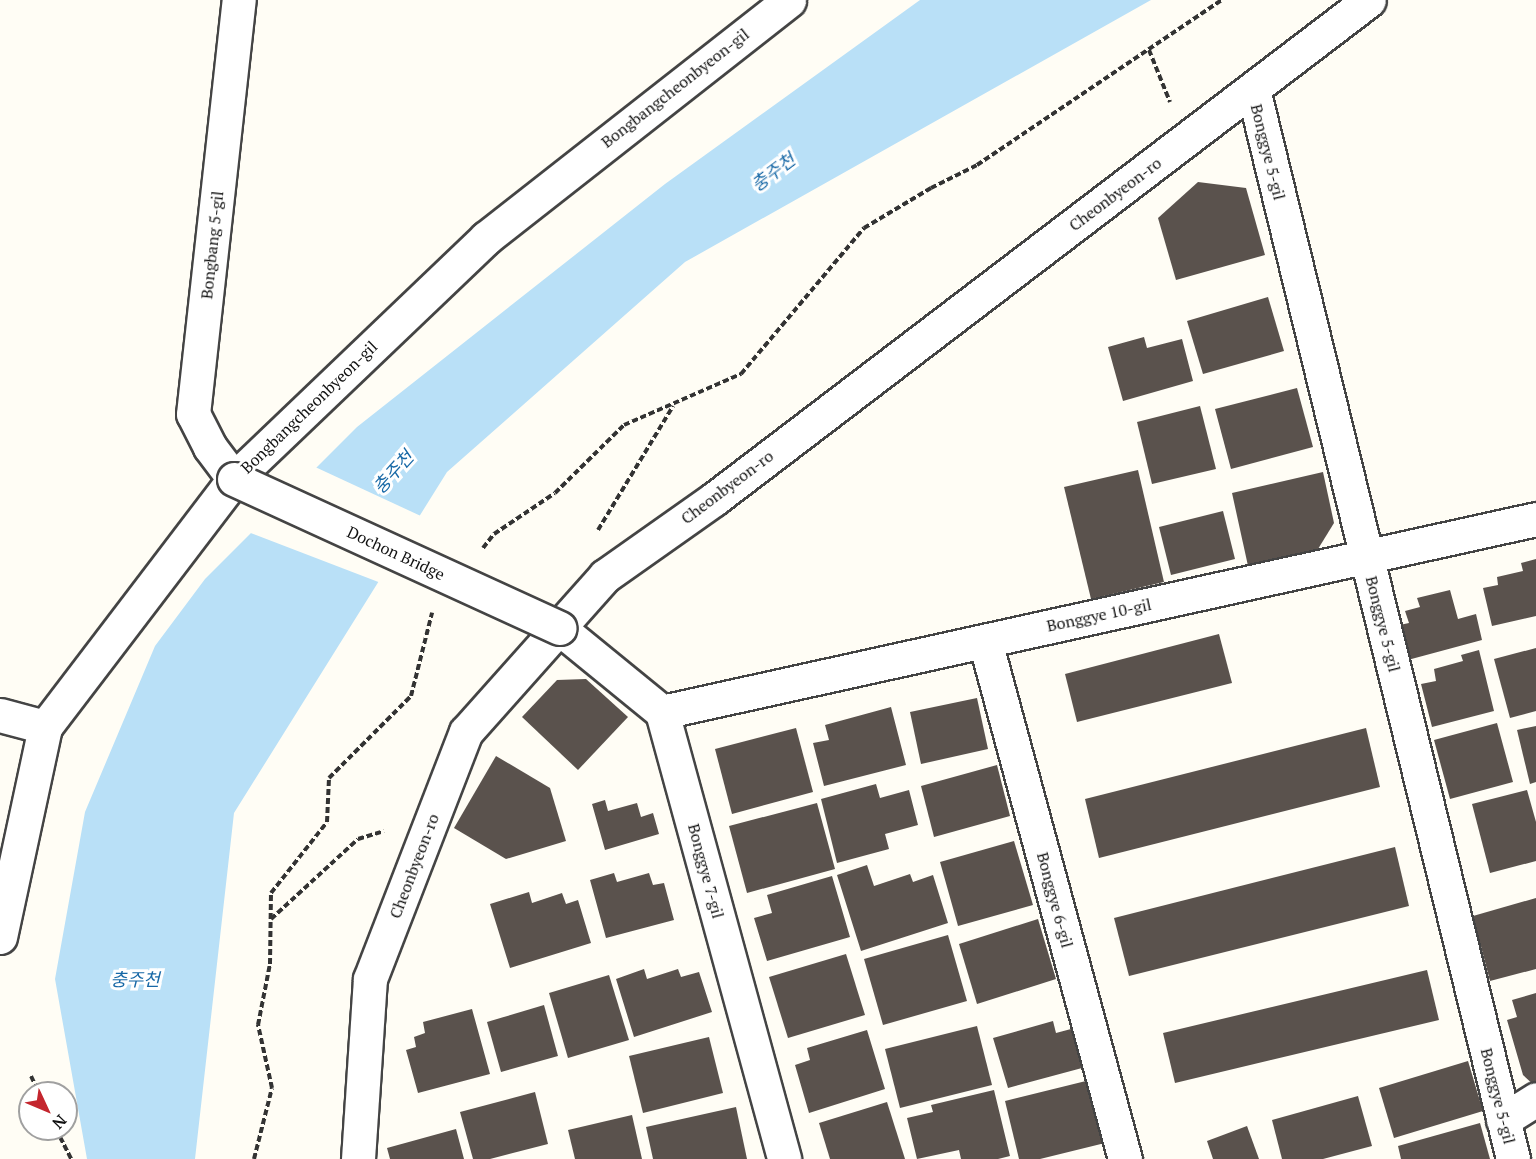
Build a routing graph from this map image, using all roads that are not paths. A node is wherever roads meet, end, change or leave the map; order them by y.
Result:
1 (238, 0) edge
2 (789, 0) edge
3 (1369, 0) edge
4 (748, 13) edge
5 (1253, 89) junction
6 (234, 479) junction
7 (1536, 519) edge
8 (1366, 556) junction
9 (559, 628) junction
10 (985, 640) junction
11 (662, 712) junction
12 (0, 715) edge
13 (45, 727) junction
14 (0, 938) edge
15 (1536, 1099) edge
16 (1503, 1120) junction
17 (358, 1159) edge
18 (784, 1159) edge
19 (1125, 1159) edge
20 (1513, 1159) edge

1 - 6 street, Bongbang 5-gil
2 - 4 street, Bongbangcheonbyeon-gil
3 - 5 street, Cheonbyeon-ro
4 - 6 street, Bongbangcheonbyeon-gil
5 - 8 street, Bonggye 5-gil
5 - 9 street, Cheonbyeon-ro
6 - 9 street, Dochon Bridge, bridge
6 - 13 street, Bongbangcheonbyeon-gil
7 - 8 street, Bonggye 10-gil
8 - 10 street, Bonggye 10-gil
8 - 16 street, Bonggye 5-gil
9 - 11 street
9 - 17 street, Cheonbyeon-ro
10 - 11 street, Bonggye 10-gil
10 - 19 street, Bonggye 6-gil
11 - 18 street, Bonggye 7-gil
12 - 13 street
13 - 14 street, Bongbangcheonbyeon-gil
15 - 16 street
16 - 20 street, Bonggye 5-gil

